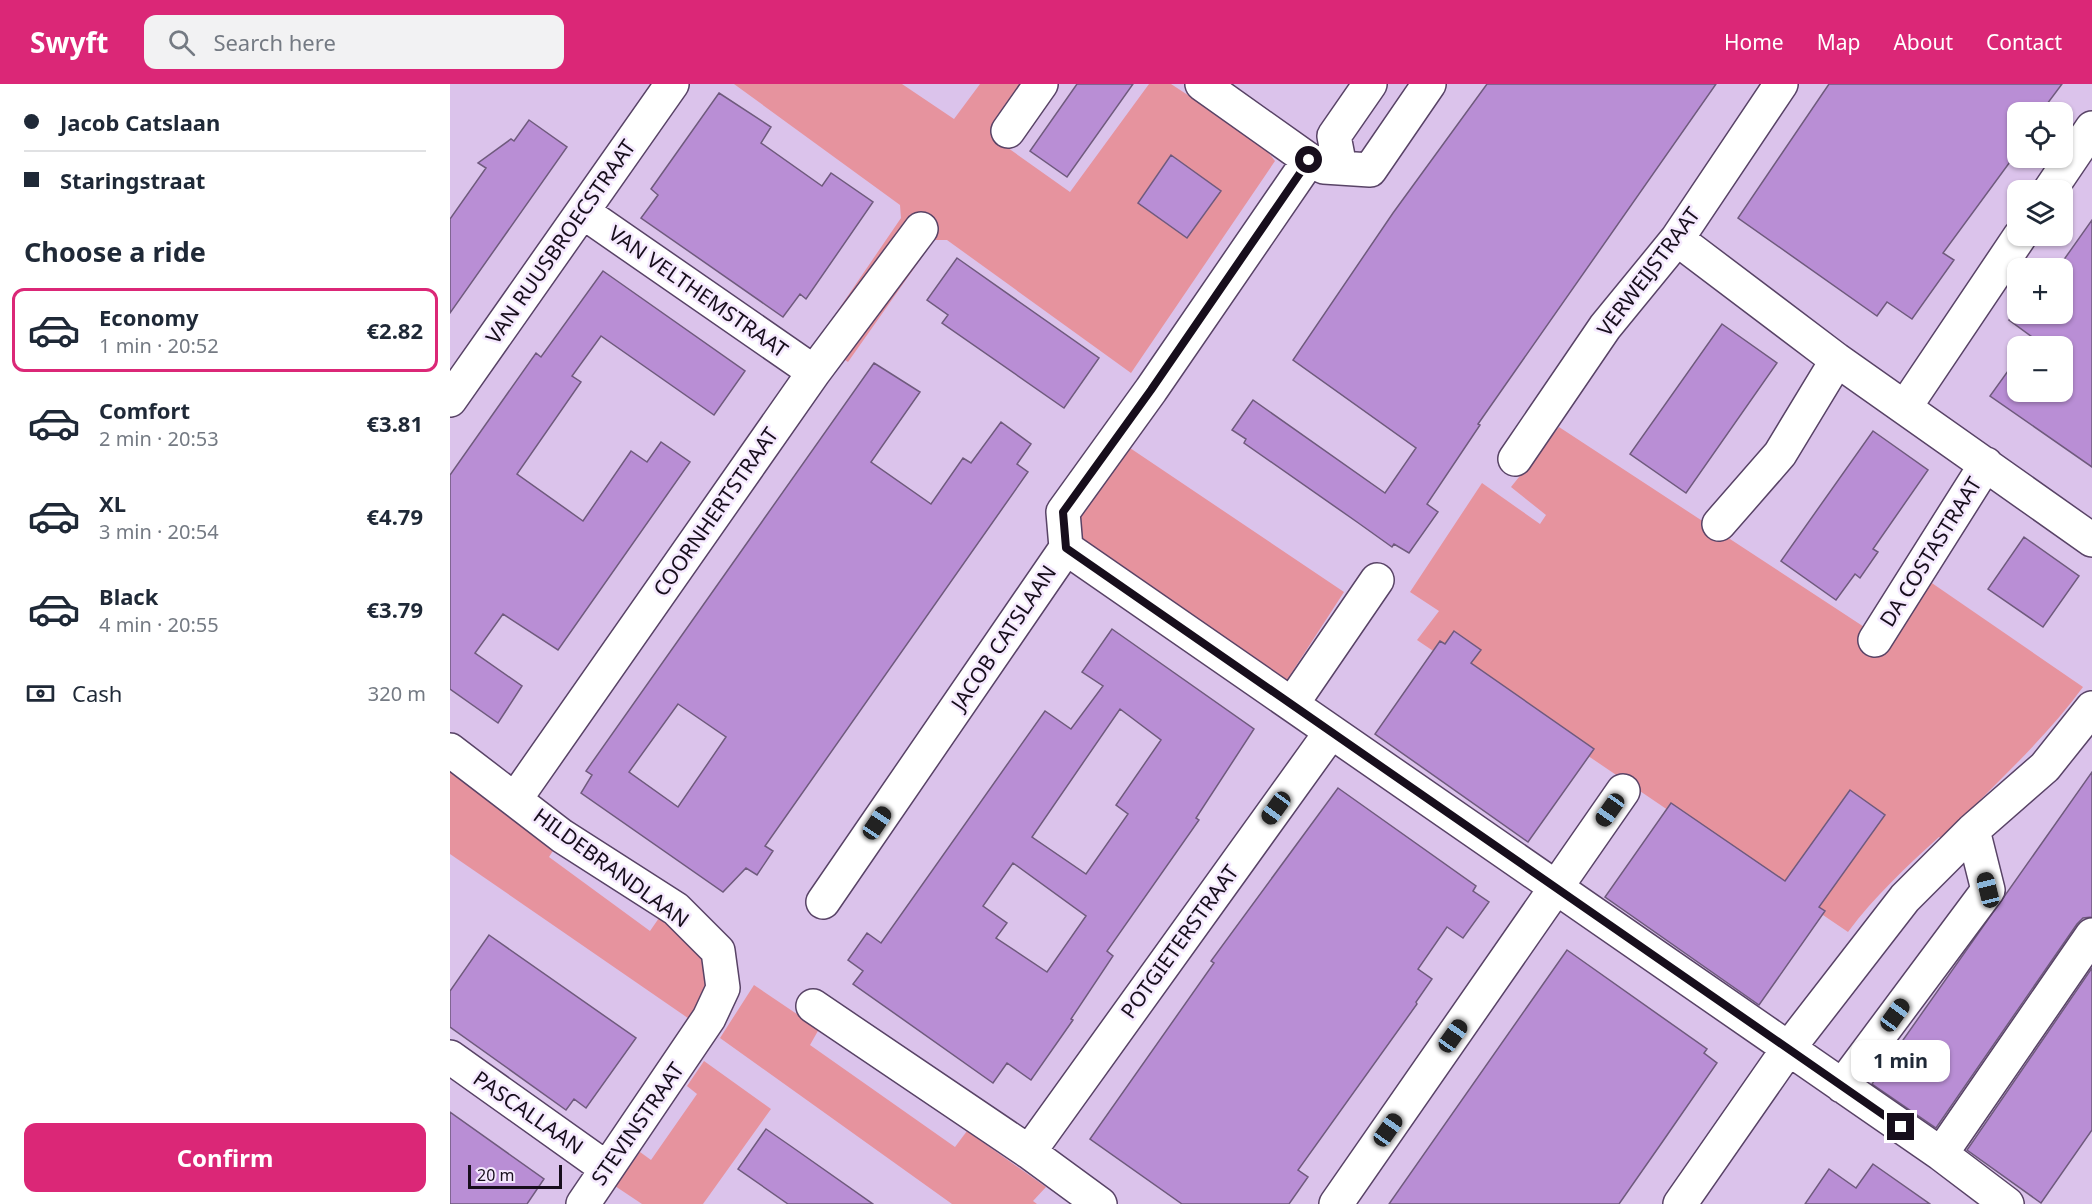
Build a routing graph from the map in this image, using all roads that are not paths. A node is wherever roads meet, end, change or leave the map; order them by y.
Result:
1 (672, 84) edge
2 (1041, 84) edge
3 (1202, 84) edge
4 (1370, 84) edge
5 (1429, 84) edge
6 (1781, 84) edge
7 (2092, 128) edge
8 (1008, 131) dead end
9 (1325, 164) junction
10 (2057, 180) edge
11 (583, 212) junction
12 (921, 229) dead end
13 (1677, 239) junction
14 (2013, 246) edge
15 (1837, 360) junction
16 (814, 372) junction
17 (450, 400) edge
18 (1905, 407) junction
19 (1515, 459) dead end
20 (1986, 464) junction
21 (1719, 524) dead end
22 (2092, 540) edge
23 (1066, 548) junction
24 (1377, 580) dead end
25 (1875, 640) dead end
26 (1292, 704) junction
27 (2092, 708) edge
28 (1331, 732) junction
29 (450, 750) edge
30 (1623, 791) dead end
31 (516, 798) junction
32 (1973, 830) junction
33 (1557, 887) junction
34 (823, 902) dead end
35 (2092, 935) edge
36 (813, 1006) dead end
37 (693, 1043) joint
38 (1788, 1049) junction
39 (450, 1057) edge
40 (1842, 1086) junction
41 (1029, 1152) junction
42 (1941, 1154) junction
43 (606, 1168) junction
44 (583, 1204) edge
45 (1100, 1204) edge
46 (1336, 1204) edge
47 (1680, 1204) edge
48 (2007, 1204) edge

1 - 11 street, VAN RUUSBROECSTRAAT
2 - 8 street
3 - 9 street
4 - 9 street
5 - 9 street
6 - 13 street, VERWEIJSTRAAT
7 - 10 street
9 - 23 street, JACOB CATSLAAN
11 - 16 street, VAN VELTHEMSTRAAT
11 - 17 street, VAN RUUSBROECSTRAAT
12 - 16 street, COORNHERTSTRAAT
13 - 15 street, DA COSTASTRAAT
13 - 19 street, VERWEIJSTRAAT
14 - 18 street
15 - 18 street, DA COSTASTRAAT
15 - 21 street
16 - 31 street, COORNHERTSTRAAT
18 - 20 street, DA COSTASTRAAT
20 - 22 street, DA COSTASTRAAT
20 - 25 street, DA COSTASTRAAT
23 - 26 street
23 - 34 street, JACOB CATSLAAN
24 - 26 street
26 - 28 street
27 - 32 street
28 - 33 street
28 - 41 street, POTGIETERSTRAAT
29 - 31 street, HILDEBRANDLAAN
30 - 33 street
31 - 37 street, HILDEBRANDLAAN
32 - 38 street
32 - 40 street
33 - 38 street
33 - 46 street
35 - 42 street
36 - 41 street
37 - 43 street, STEVINSTRAAT
38 - 40 street
38 - 47 street
39 - 43 street, PASCALLAAN
40 - 42 street
41 - 45 street
42 - 48 street
43 - 44 street, STEVINSTRAAT

